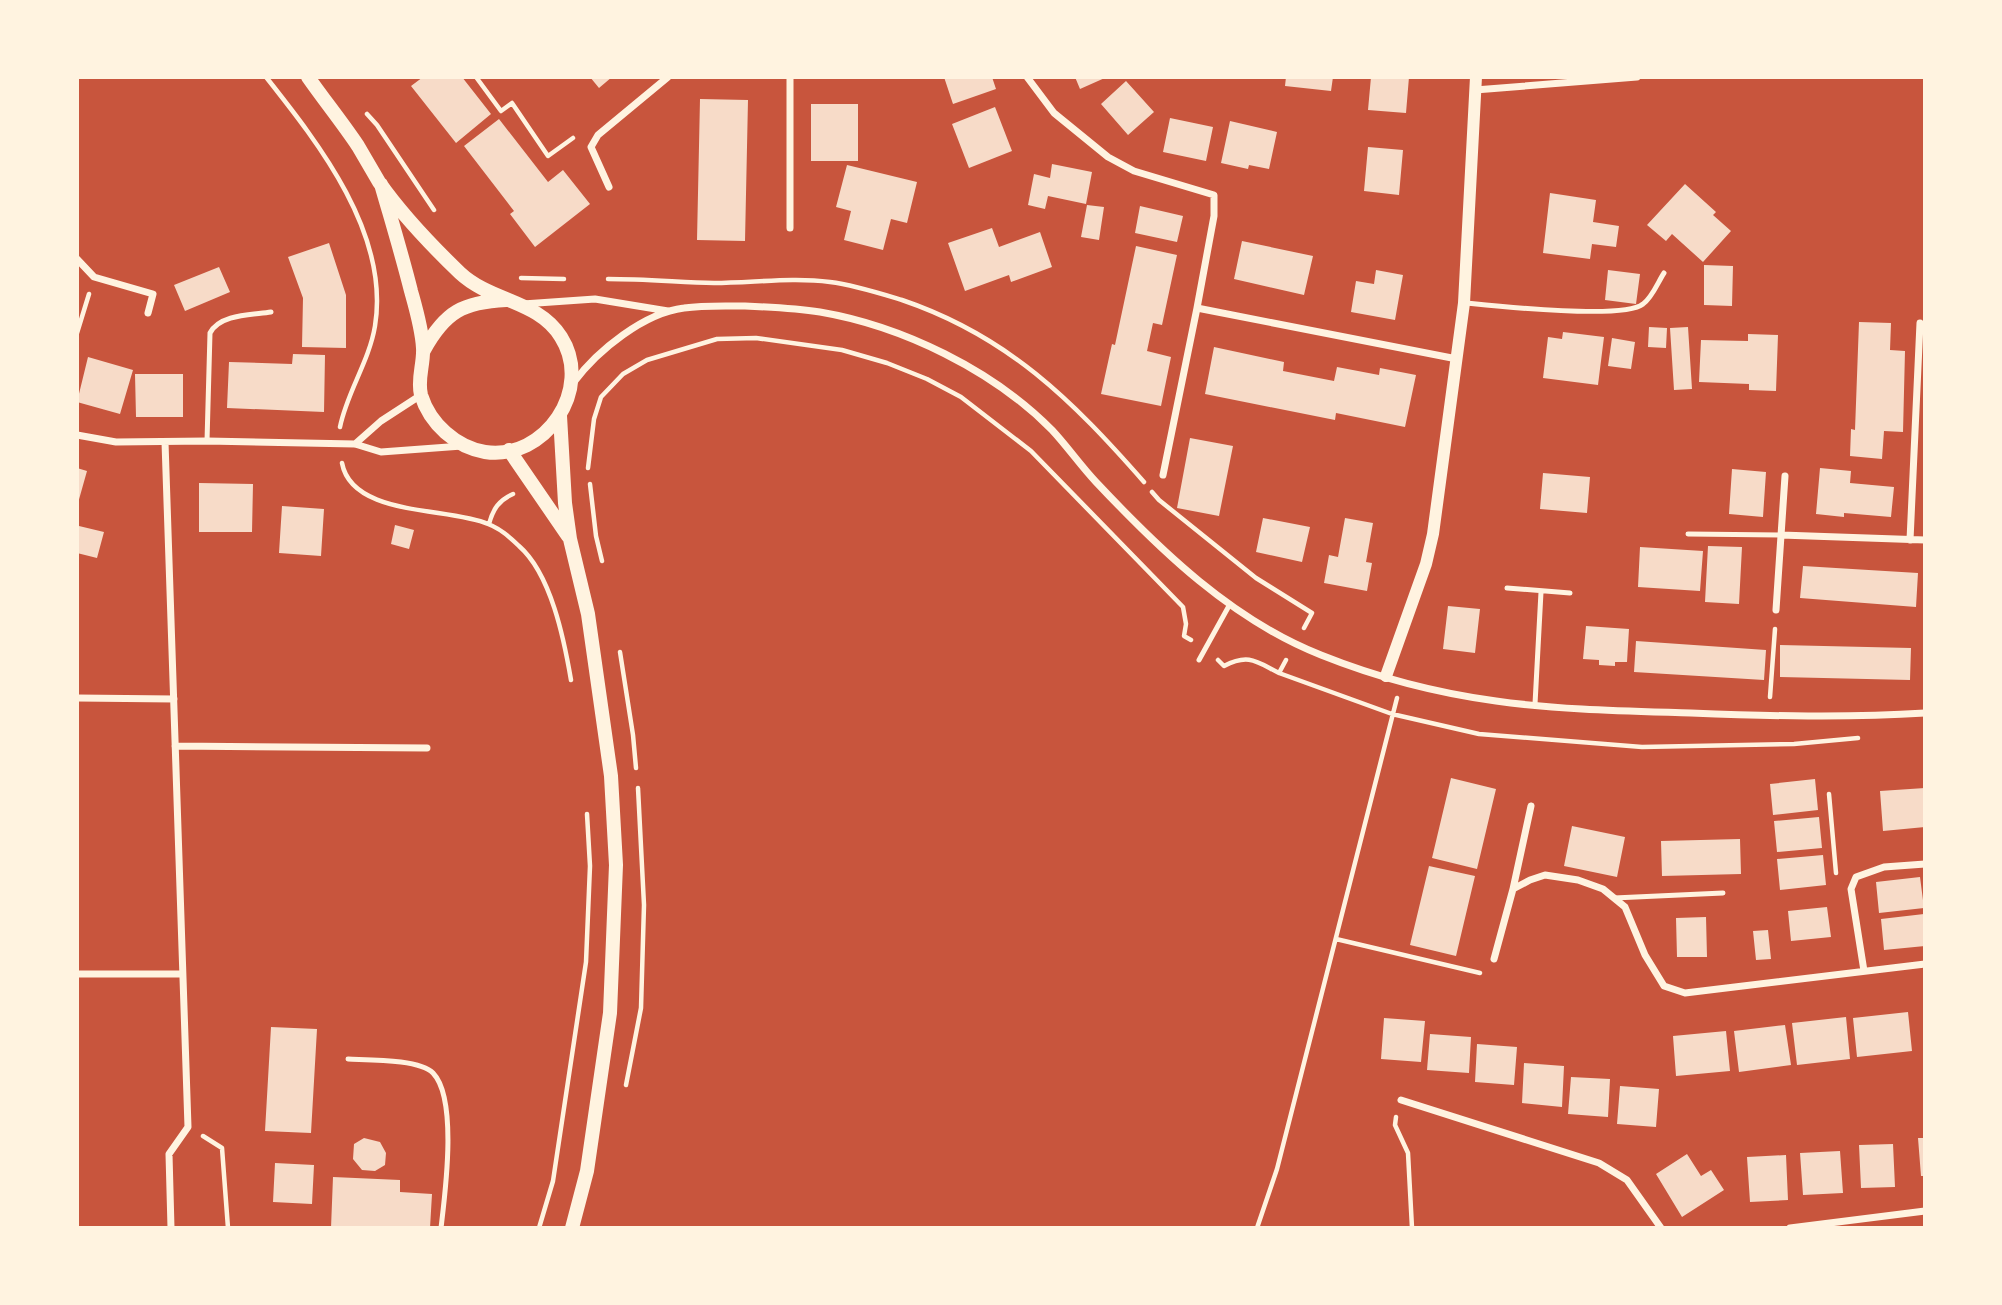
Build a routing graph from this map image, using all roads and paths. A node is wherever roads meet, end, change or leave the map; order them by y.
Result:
1 (266, 77) edge
2 (308, 77) edge
3 (476, 77) edge
4 (668, 77) edge
5 (790, 77) edge
6 (1027, 77) edge
7 (1637, 77) edge
8 (1476, 84) edge
9 (359, 106) dead end
10 (591, 147) junction
11 (381, 184) junction
12 (609, 187) dead end
13 (436, 213) dead end
14 (790, 228) dead end
15 (77, 259) edge
16 (1664, 273) dead end
17 (94, 277) junction
18 (516, 278) dead end
19 (569, 279) dead end
20 (596, 279) dead end
21 (506, 300) junction
22 (1464, 303) junction
23 (523, 304) junction
24 (1197, 308) junction
25 (271, 312) dead end
26 (668, 312) junction
27 (148, 313) dead end
28 (1920, 323) dead end
29 (77, 333) edge
30 (424, 349) junction
31 (1457, 359) junction
32 (623, 374) dead end
33 (570, 388) junction
34 (421, 395) junction
35 (560, 416) junction
36 (340, 427) dead end
37 (77, 435) edge
38 (207, 441) junction
39 (165, 442) junction
40 (355, 444) junction
41 (463, 446) junction
42 (509, 450) junction
43 (341, 460) dead end
44 (1163, 475) dead end
45 (1784, 476) dead end
46 (1688, 534) dead end
47 (1781, 536) junction
48 (570, 539) junction
49 (1910, 540) junction
50 (1925, 540) edge
51 (1507, 588) dead end
52 (1541, 592) junction
53 (1570, 593) dead end
54 (1230, 604) junction
55 (1776, 610) joint
56 (1295, 644) junction
57 (1205, 648) junction
58 (1199, 660) dead end
59 (1279, 673) junction
60 (1385, 676) junction
61 (1402, 681) junction
62 (573, 689) dead end
63 (77, 698) edge
64 (174, 699) junction
65 (1535, 704) junction
66 (1925, 713) edge
67 (1392, 714) junction
68 (1768, 716) junction
69 (1859, 738) dead end
70 (175, 746) junction
71 (427, 748) dead end
72 (1829, 794) dead end
73 (587, 803) dead end
74 (1531, 806) dead end
75 (1835, 858) dead end
76 (1925, 864) edge
77 (1513, 889) junction
78 (1723, 892) dead end
79 (1614, 898) junction
80 (1336, 939) junction
81 (1494, 959) joint
82 (1925, 964) edge
83 (1864, 971) junction
84 (77, 974) edge
85 (182, 974) junction
86 (348, 1059) dead end
87 (1401, 1100) joint
88 (187, 1127) junction
89 (1925, 1211) edge
90 (171, 1228) edge
91 (228, 1228) edge
92 (441, 1228) edge
93 (539, 1228) edge
94 (572, 1228) edge
95 (1257, 1228) edge
96 (1412, 1228) edge
97 (1661, 1228) edge
98 (1790, 1228) edge

1 - 36 path
2 - 11 main road
3 - 10 path
4 - 10 street
5 - 14 street
6 - 24 street
7 - 8 street
8 - 22 street
9 - 13 path
10 - 12 street
11 - 21 main road
11 - 30 main road
15 - 17 street
16 - 22 lane
17 - 27 street
17 - 29 path
18 - 19 path
20 - 56 path
21 - 23 main road
21 - 30 main road
22 - 31 street
23 - 26 street
23 - 33 main road
24 - 31 street
24 - 44 street
25 - 38 lane
26 - 33 street
26 - 54 street
28 - 49 street
30 - 34 main road
31 - 60 street
32 - 57 path
33 - 35 main road
34 - 40 street
34 - 41 main road
35 - 42 main road
35 - 48 main road
37 - 39 street
38 - 39 street
38 - 40 street
39 - 64 street
40 - 41 street
41 - 42 main road
42 - 48 main road
43 - 62 path
45 - 47 street
46 - 47 lane
47 - 49 street
47 - 55 street
48 - 94 main road
49 - 50 street
51 - 52 lane
52 - 53 lane
52 - 65 lane
54 - 56 street
54 - 57 lane
55 - 68 path
56 - 59 path
56 - 60 street
57 - 58 lane
57 - 59 path
59 - 67 path
60 - 61 street
61 - 65 street
61 - 67 path
63 - 64 street
64 - 70 street
65 - 68 street
66 - 68 street
67 - 69 path
67 - 80 path
70 - 71 street
70 - 85 street
72 - 75 path
73 - 93 path
74 - 77 street
76 - 83 street
77 - 79 street
77 - 81 street
78 - 79 lane
79 - 83 street
80 - 81 path
80 - 95 path
82 - 83 street
84 - 85 street
85 - 88 street
86 - 92 lane
87 - 96 path
87 - 97 street
88 - 90 street
88 - 91 path
89 - 98 street

